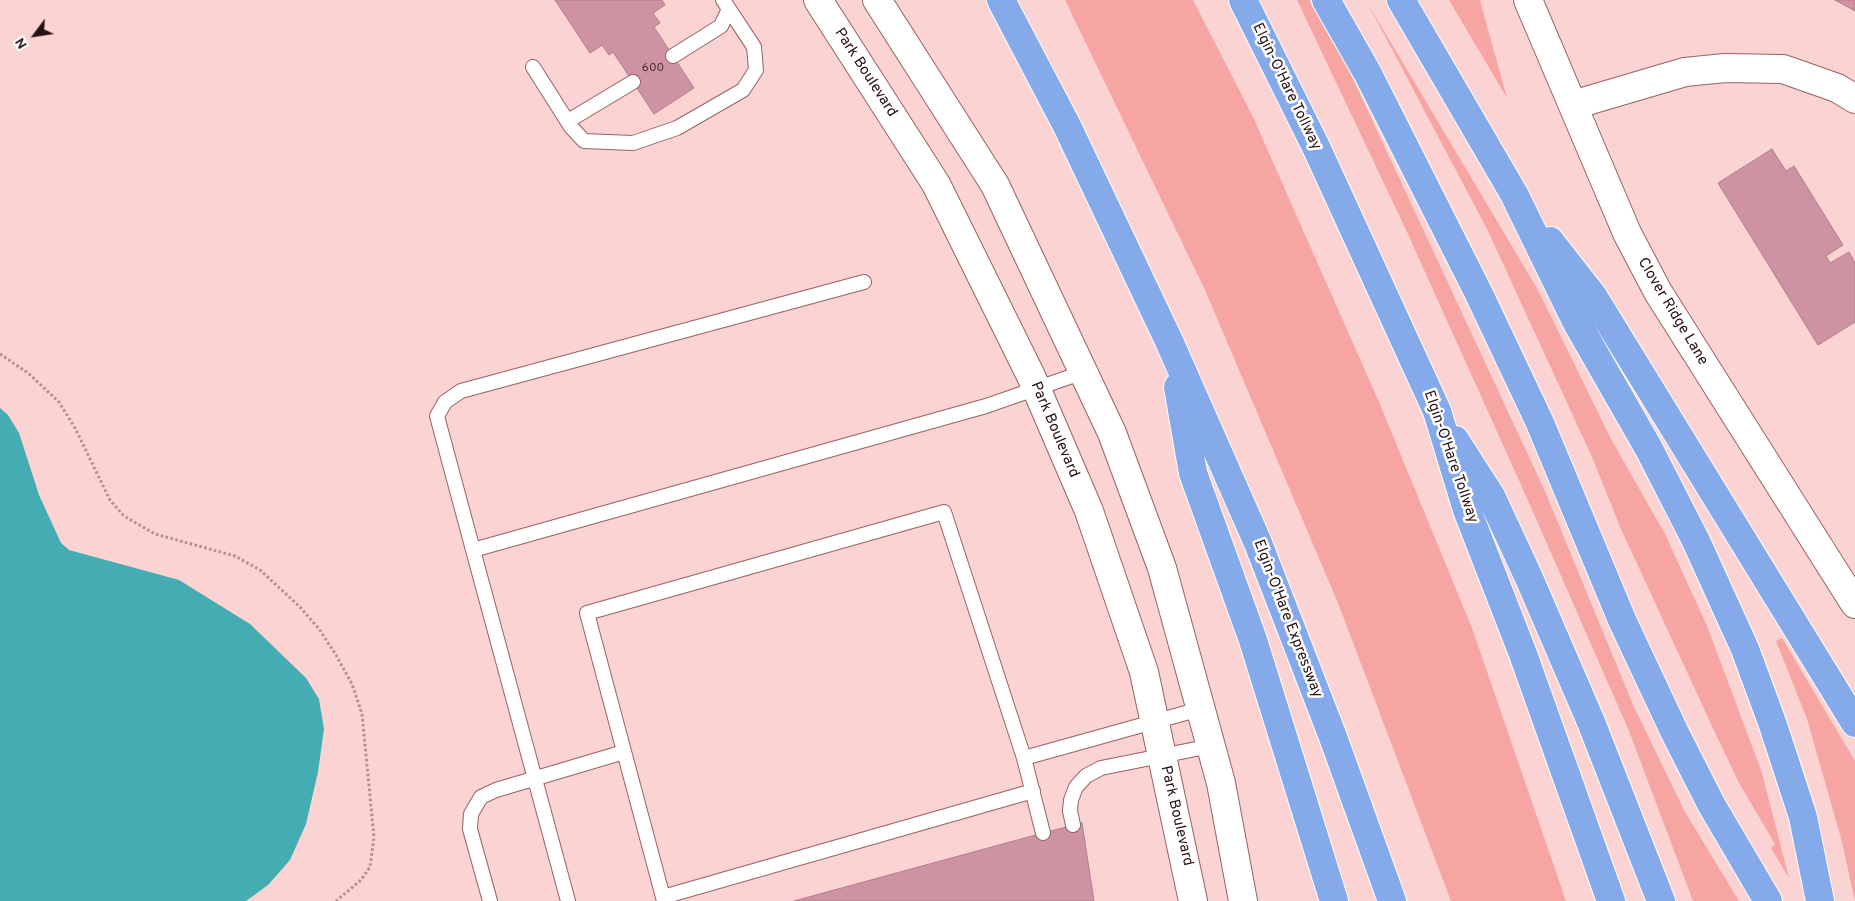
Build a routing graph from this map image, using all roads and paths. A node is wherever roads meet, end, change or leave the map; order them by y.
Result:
1 (818, 0) edge
2 (877, 0) edge
3 (1001, 0) edge
4 (1243, 0) edge
5 (1326, 0) edge
6 (1401, 0) edge
7 (1528, 0) edge
8 (726, 5) edge
9 (673, 56) dead end
10 (533, 67) dead end
11 (632, 82) dead end
12 (1855, 99) edge
13 (1573, 105) junction
14 (568, 121) junction
15 (1514, 194) junction
16 (864, 282) dead end
17 (1169, 342) junction
18 (0, 354) edge
19 (1084, 372) junction
20 (1036, 386) junction
21 (1437, 411) junction
22 (473, 550) junction
23 (1855, 604) edge
24 (1200, 708) junction
25 (1155, 722) junction
26 (1855, 724) edge
27 (1211, 746) junction
28 (624, 752) junction
29 (1162, 754) junction
30 (1024, 758) junction
31 (535, 778) junction
32 (1033, 791) junction
33 (1073, 825) dead end
34 (1043, 833) dead end
35 (663, 899) edge
36 (1767, 899) edge
37 (336, 901) edge
38 (490, 901) edge
39 (568, 901) edge
40 (1194, 901) edge
41 (1243, 901) edge
42 (1334, 901) edge
43 (1392, 901) edge
44 (1611, 901) edge
45 (1661, 901) edge
46 (1820, 901) edge

1 - 20 street, Park Boulevard
2 - 19 street
3 - 17 highway
4 - 21 highway, Elgin-O'Hare Tollway
5 - 36 highway
6 - 15 highway
7 - 13 street, Clover Ridge Lane
8 - 9 lane
8 - 14 lane
10 - 14 lane
11 - 14 lane
12 - 13 street
13 - 23 street, Clover Ridge Lane
15 - 26 highway
15 - 46 highway
16 - 22 lane
17 - 42 highway
17 - 43 highway, Elgin-O'Hare Expressway
18 - 37 path
19 - 20 lane
19 - 24 street
20 - 22 lane
20 - 25 street, Park Boulevard
21 - 44 highway, Elgin-O'Hare Tollway
21 - 45 highway
22 - 31 lane
24 - 25 lane
24 - 27 street
25 - 29 street, Park Boulevard
25 - 30 lane
27 - 29 lane
27 - 41 street
28 - 30 lane
28 - 31 lane
28 - 35 lane
29 - 33 lane
29 - 40 street, Park Boulevard
30 - 32 lane
31 - 38 lane
31 - 39 lane
32 - 34 lane
32 - 35 lane

